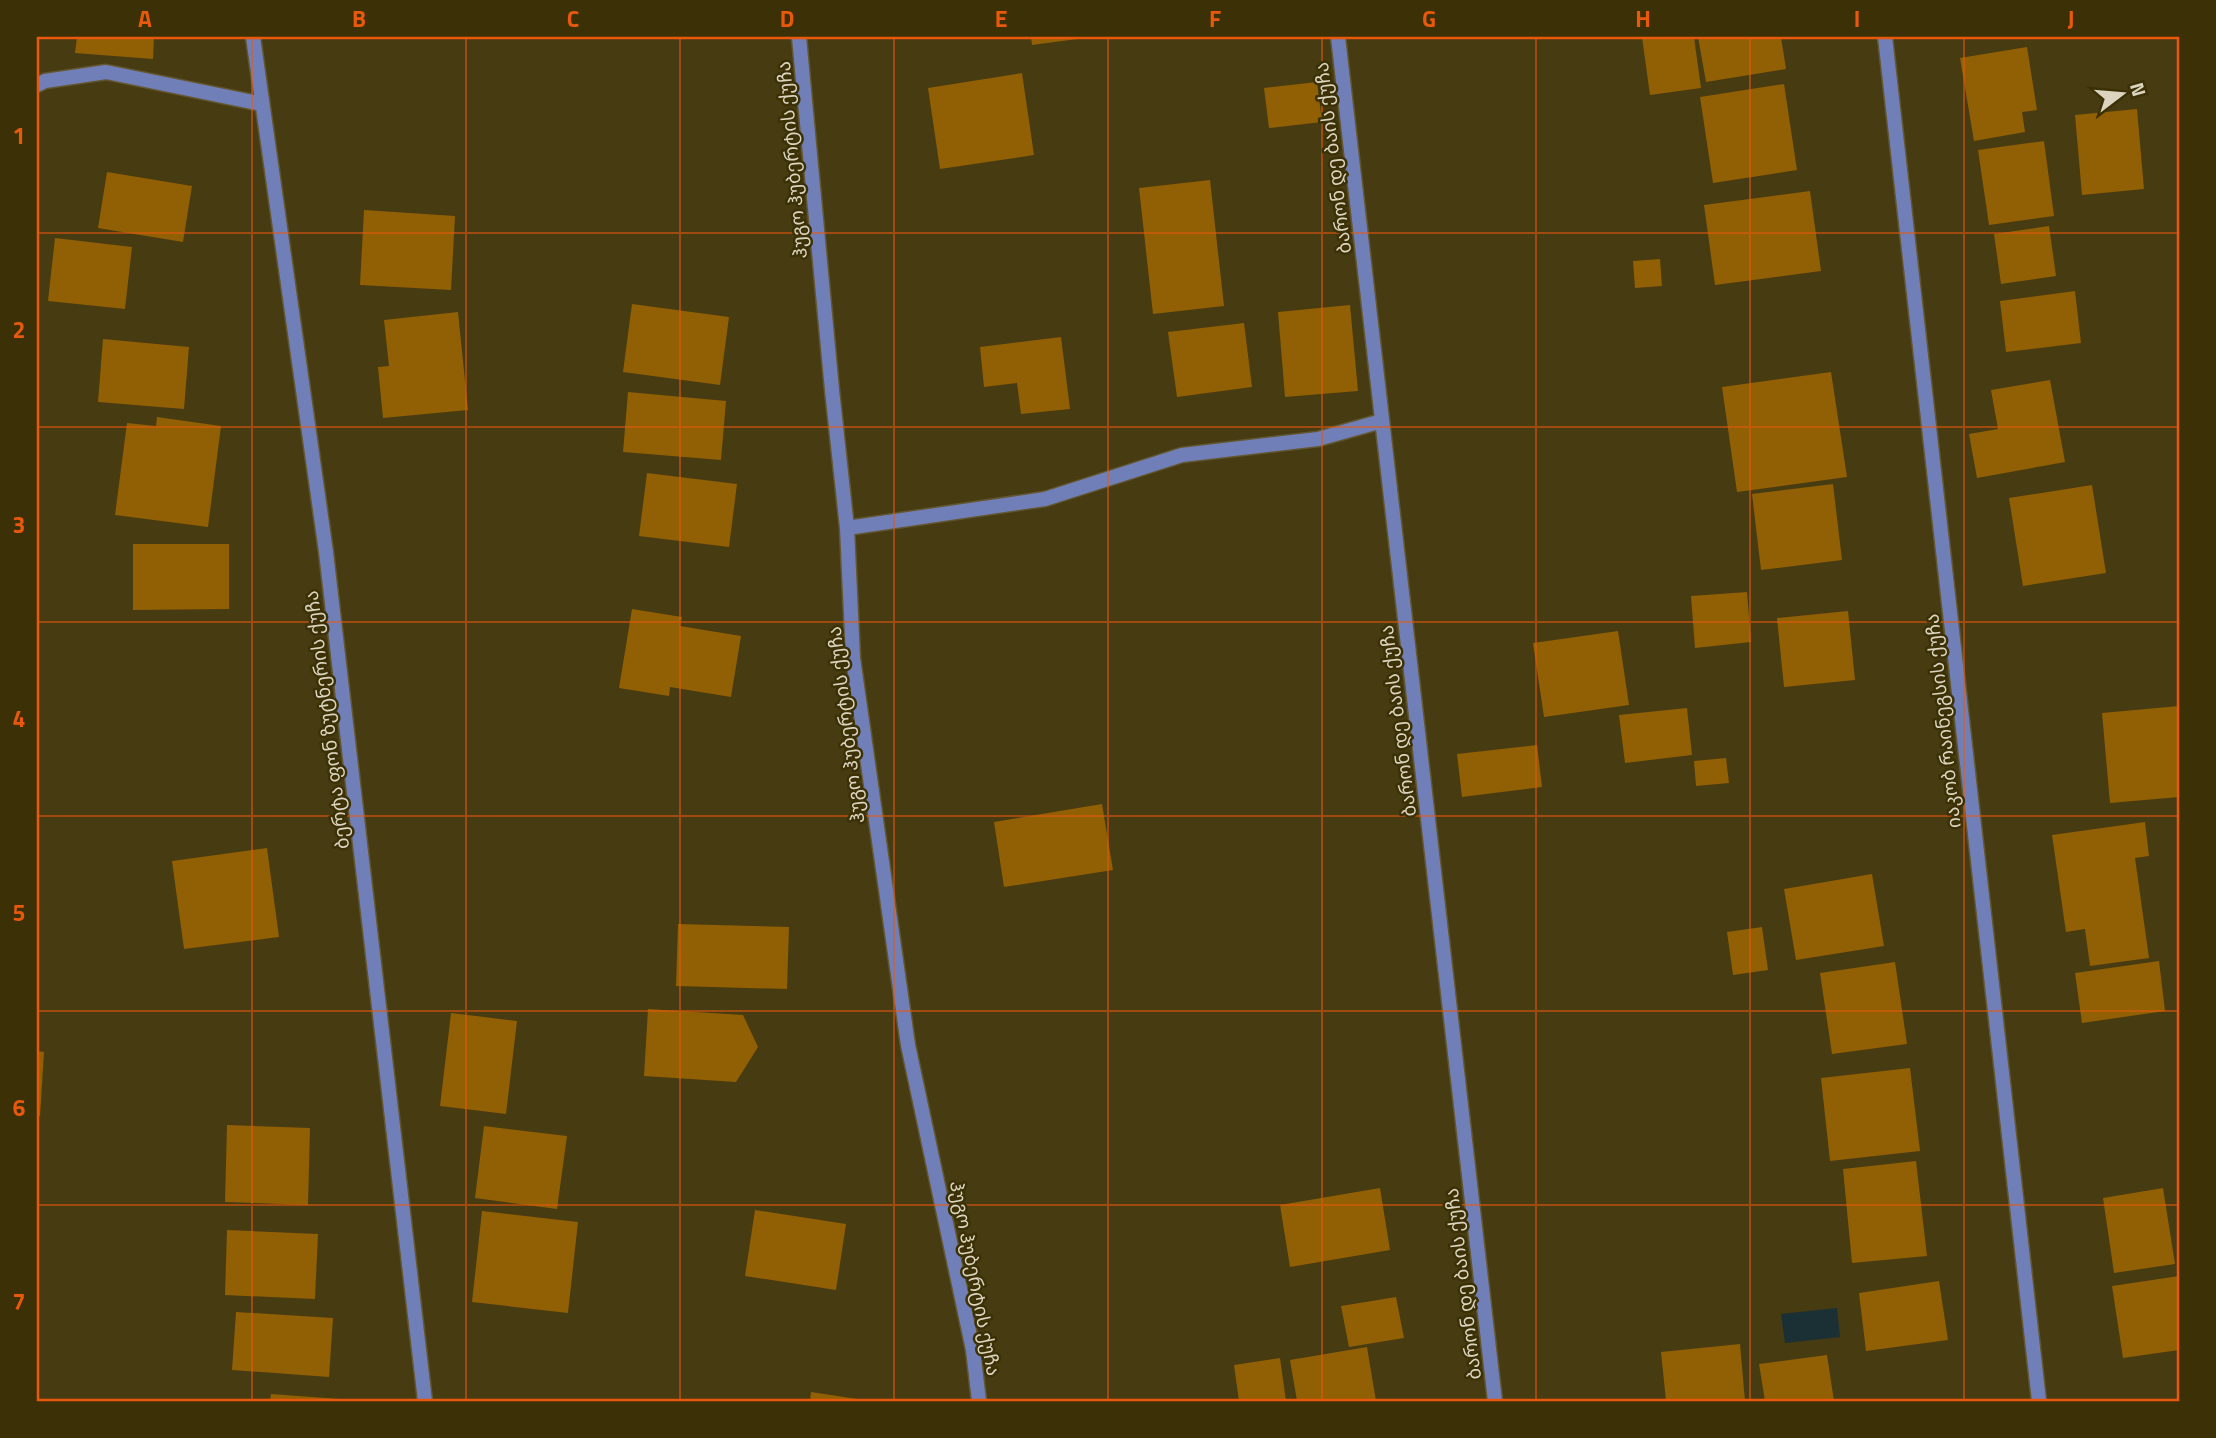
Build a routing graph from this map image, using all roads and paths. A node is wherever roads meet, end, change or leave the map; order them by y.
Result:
1 (253, 37) edge
2 (799, 37) edge
3 (1338, 37) edge
4 (1885, 37) edge
5 (37, 85) edge
6 (261, 104) junction
7 (1382, 421) junction
8 (848, 528) junction
9 (425, 1401) edge
10 (979, 1401) edge
11 (1495, 1401) edge
12 (2039, 1401) edge

1 - 6 street, ბერტა ფონ ზუტნერის ქუჩა
2 - 8 street, ჰუგო ჰუბერტის ქუჩა
3 - 7 street, ბარონ დე ბაის ქუჩა
4 - 12 street, იაკობ რაინეგსის ქუჩა
5 - 6 street
6 - 9 street, ბერტა ფონ ზუტნერის ქუჩა
7 - 8 street
7 - 11 street, ბარონ დე ბაის ქუჩა
8 - 10 street, ჰუგო ჰუბერტის ქუჩა

